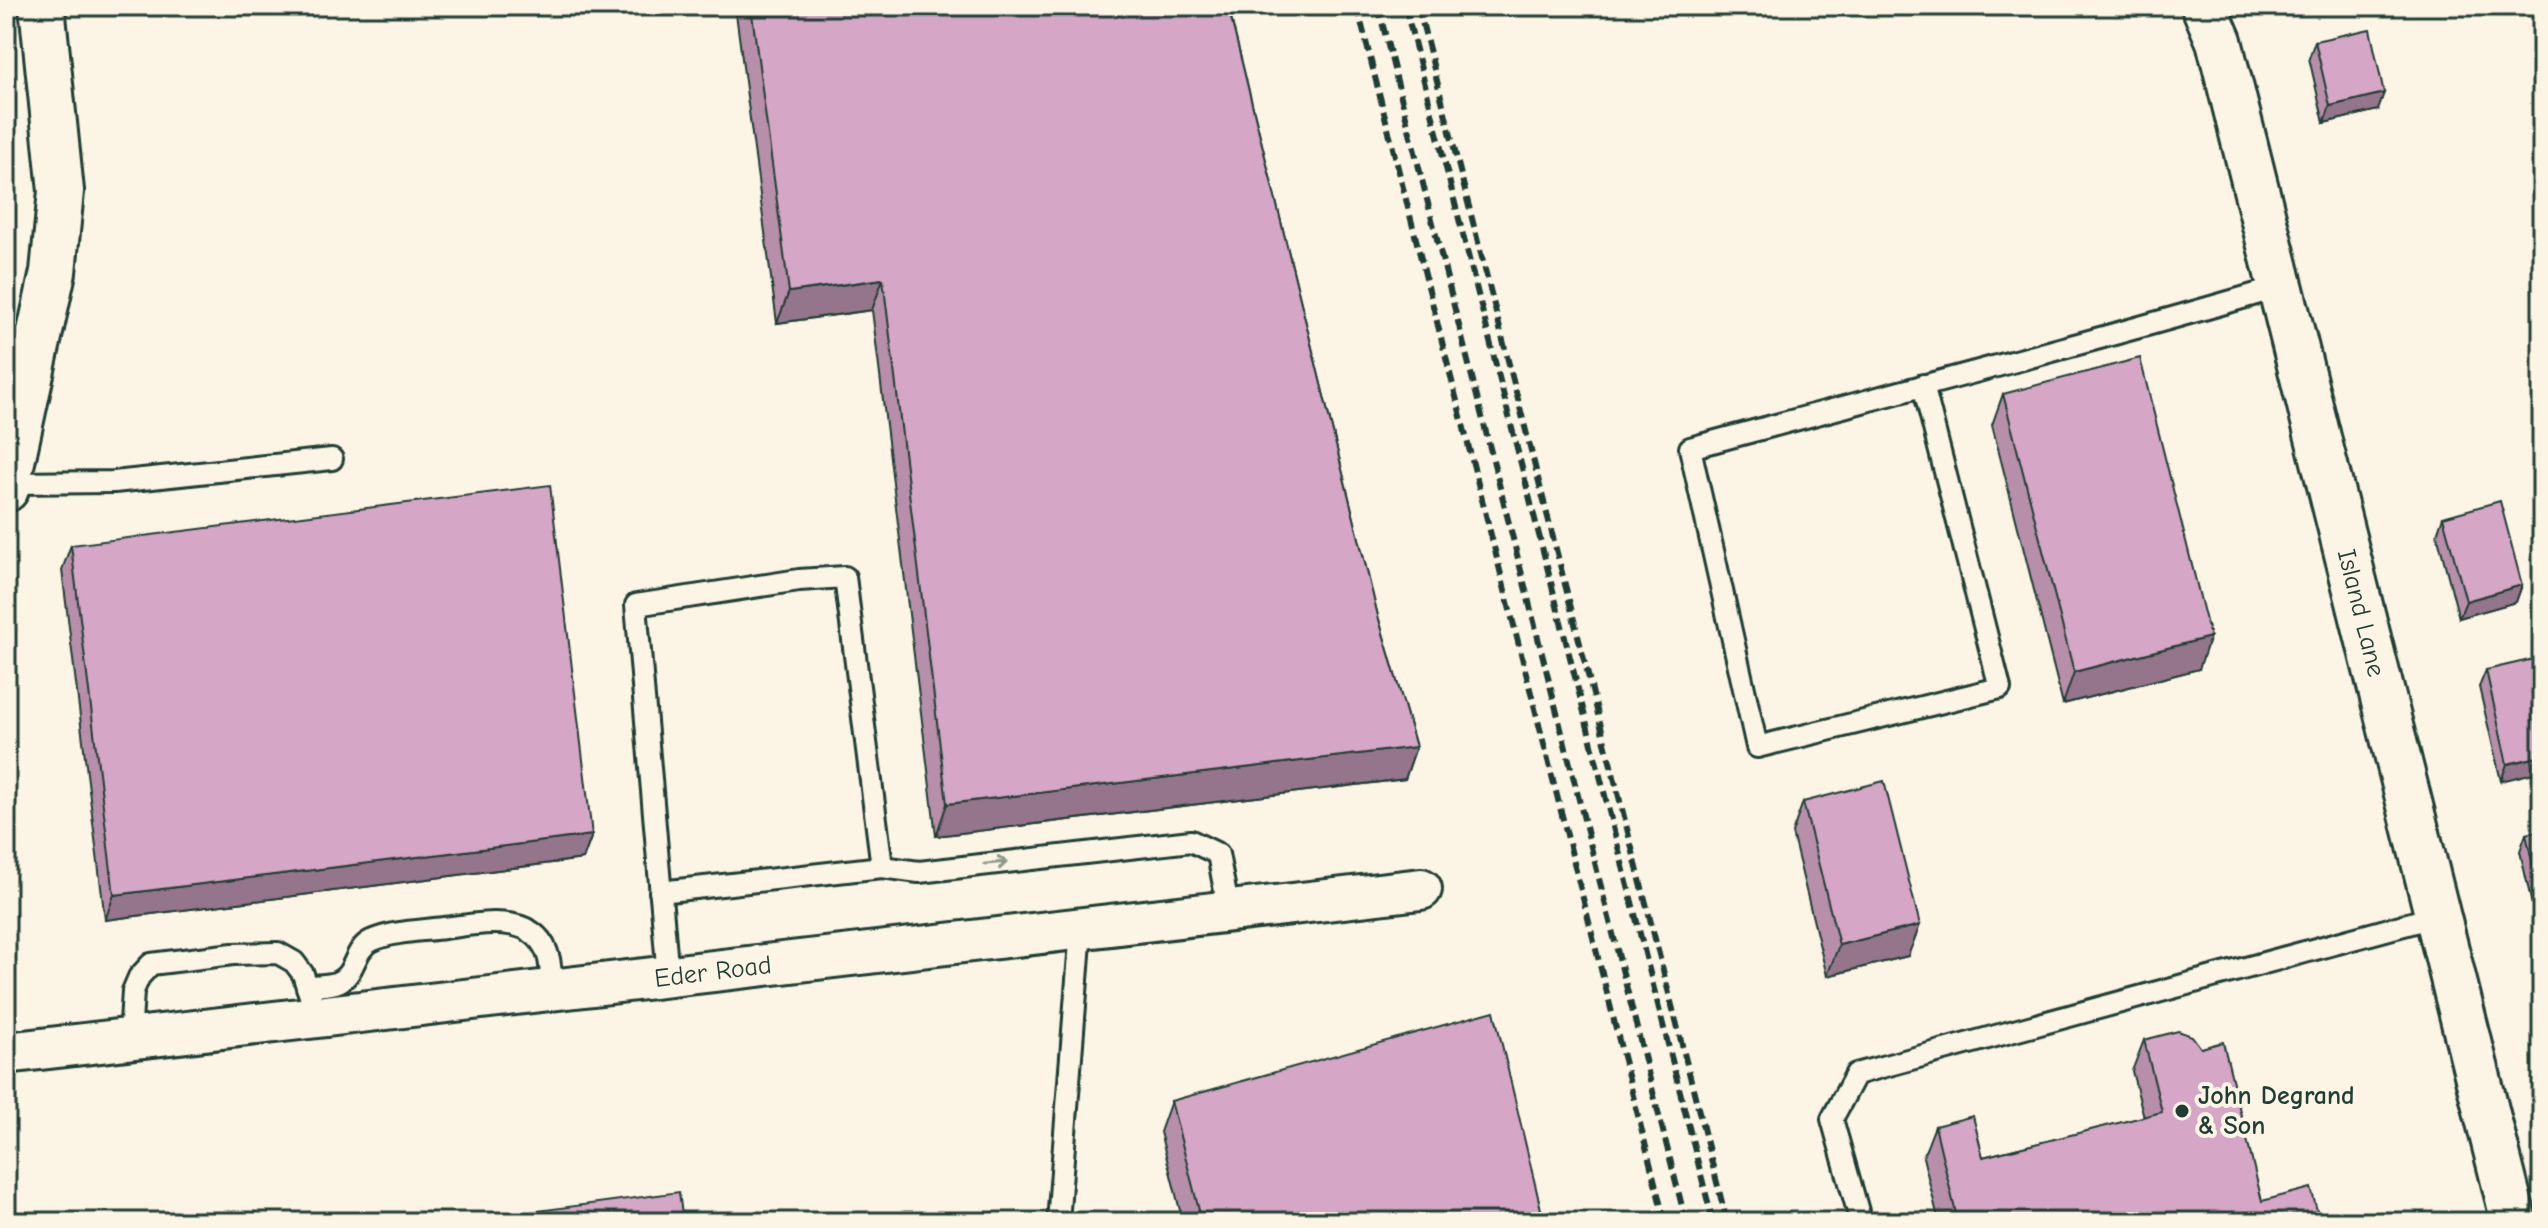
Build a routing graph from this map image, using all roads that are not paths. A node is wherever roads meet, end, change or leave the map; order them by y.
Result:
1 (42, 6) edge
2 (2204, 6) edge
3 (2280, 287) junction
4 (1923, 385) junction
5 (332, 459) dead end
6 (7, 486) edge
7 (882, 867) junction
8 (1421, 889) dead end
9 (660, 892) junction
10 (1229, 912) junction
11 (2437, 916) junction
12 (1081, 929) junction
13 (668, 977) junction
14 (553, 990) junction
15 (312, 1002) junction
16 (130, 1039) junction
17 (6, 1053) edge
18 (1058, 1222) edge
19 (1861, 1222) edge
20 (2514, 1222) edge

1 - 6 street
2 - 3 street, Island Lane
3 - 4 lane
3 - 11 street, Island Lane
4 - 4 lane
5 - 6 lane
7 - 9 lane
7 - 9 lane
7 -> 10 lane
8 - 10 street, Eder Road
9 - 13 lane
10 - 12 street, Eder Road
11 - 19 lane
11 - 20 street, Island Lane
12 - 13 street, Eder Road
12 - 18 lane
13 - 14 street, Eder Road
14 - 15 street, Eder Road
14 - 15 lane
15 - 16 street, Eder Road
15 - 16 lane
16 - 17 street, Eder Road

